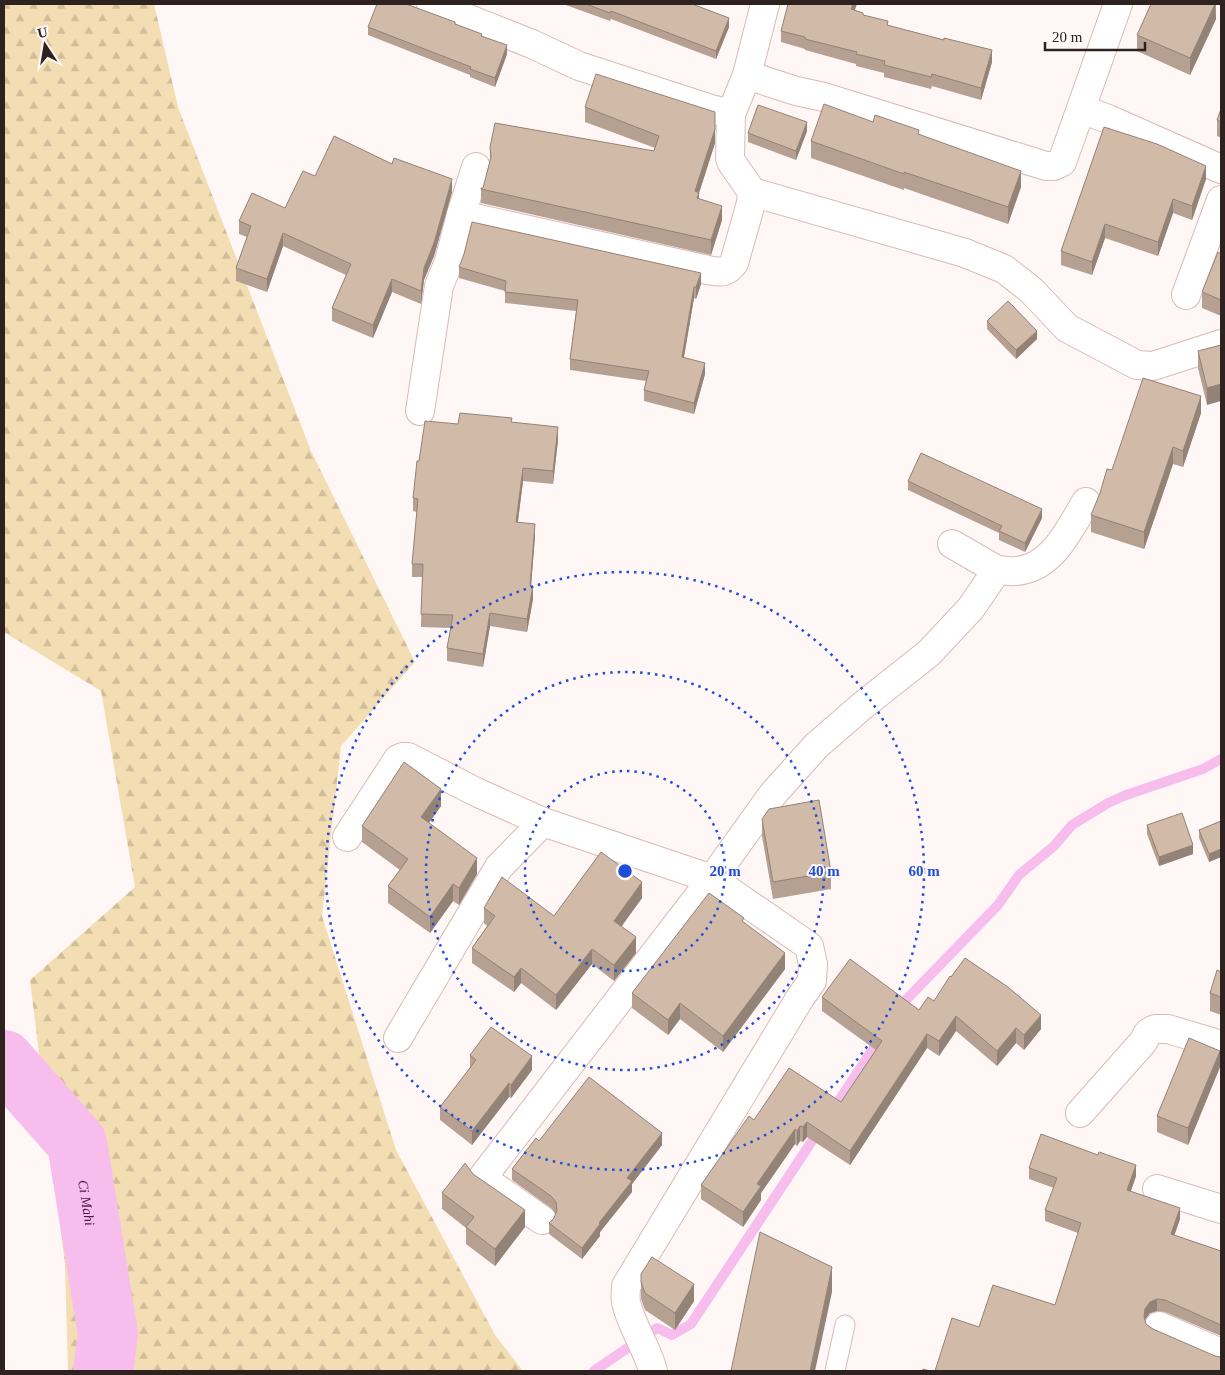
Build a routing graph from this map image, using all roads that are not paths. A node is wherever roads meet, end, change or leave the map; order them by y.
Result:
1 (765, 4) edge
2 (1118, 4) edge
3 (438, 5) edge
4 (747, 75) junction
5 (1081, 109) junction
6 (731, 114) junction
7 (476, 167) dead end
8 (1221, 169) edge
9 (752, 192) junction
10 (1221, 200) edge
11 (461, 215) junction
12 (1186, 295) dead end
13 (1221, 344) edge
14 (420, 411) dead end
15 (1086, 502) dead end
16 (952, 544) dead end
17 (997, 570) junction
18 (543, 822) junction
19 (347, 838) dead end
20 (712, 879) junction
21 (398, 1038) dead end
22 (1221, 1045) edge
23 (1080, 1113) dead end
24 (1157, 1189) dead end
25 (1221, 1209) edge
26 (542, 1220) dead end
27 (844, 1325) dead end
28 (1159, 1326) dead end
29 (1221, 1353) edge
30 (653, 1371) edge
31 (835, 1371) edge

1 - 4 street
2 - 5 street
3 - 6 street
4 - 5 street
4 - 6 street
5 - 8 street
6 - 9 street
7 - 11 street
9 - 11 street
9 - 13 street
10 - 12 street
11 - 14 street
15 - 17 street
16 - 17 street
17 - 20 street
18 - 19 street
18 - 20 street
18 - 21 street
20 - 26 street
20 - 30 street
22 - 23 street
24 - 25 street
27 - 31 lane
28 - 29 street

